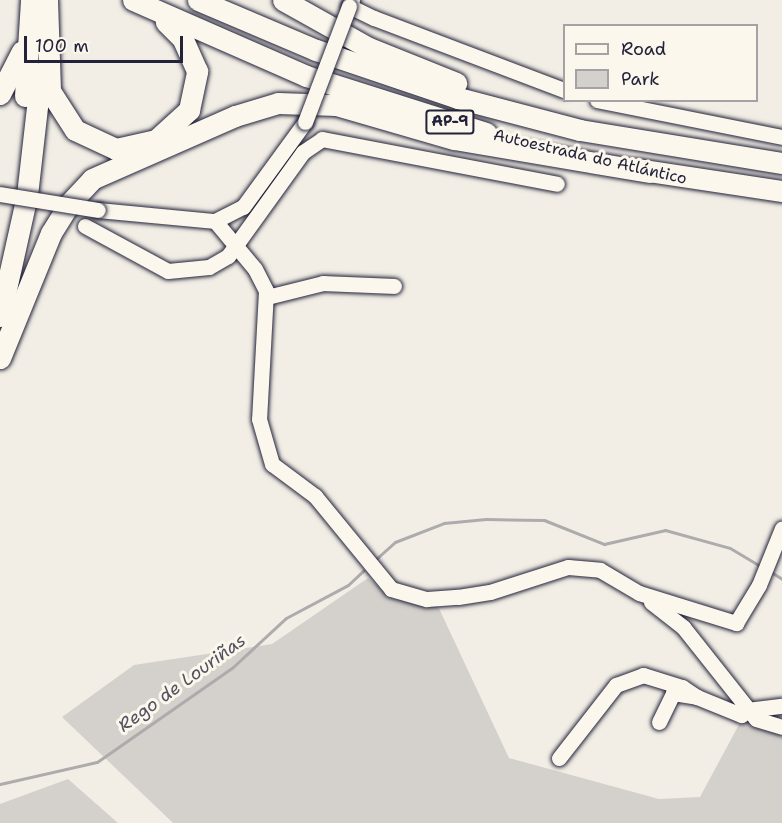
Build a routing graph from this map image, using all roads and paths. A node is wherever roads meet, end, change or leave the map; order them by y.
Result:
1 (131, 0) edge
2 (198, 0) edge
3 (283, 0) edge
4 (42, 2) edge
5 (350, 3) edge
6 (30, 28) junction
7 (563, 90) edge
8 (0, 94) edge
9 (607, 102) edge
10 (580, 130) junction
11 (782, 137) edge
12 (782, 163) edge
13 (649, 172) junction
14 (557, 184) dead end
15 (782, 191) edge
16 (0, 195) edge
17 (215, 221) junction
18 (85, 226) dead end
19 (237, 245) junction
20 (0, 262) edge
21 (394, 286) dead end
22 (267, 297) junction
23 (0, 316) edge
24 (0, 358) edge
25 (782, 528) edge
26 (639, 593) junction
27 (696, 697) junction
28 (782, 705) edge
29 (747, 710) junction
30 (659, 722) dead end
31 (782, 727) edge
32 (559, 758) dead end

1 - 4 highway
1 - 13 highway, Autoestrada do Atlántico / AP-9
2 - 10 highway, Autoestrada do Atlántico / AP-9
3 - 10 highway
4 - 6 highway
4 - 23 highway
5 - 7 street
5 - 17 street, bridge
6 - 8 highway
6 - 20 highway
9 - 11 street
10 - 12 highway, Autoestrada do Atlántico / AP-9
13 - 15 highway, Autoestrada do Atlántico / AP-9
13 - 24 highway
14 - 19 street
16 - 17 street, bridge
17 - 19 street
18 - 19 street
19 - 22 street
21 - 22 street
22 - 26 street
25 - 26 street
26 - 29 street
27 - 29 street
27 - 30 street
27 - 32 street
28 - 29 street
29 - 31 street

